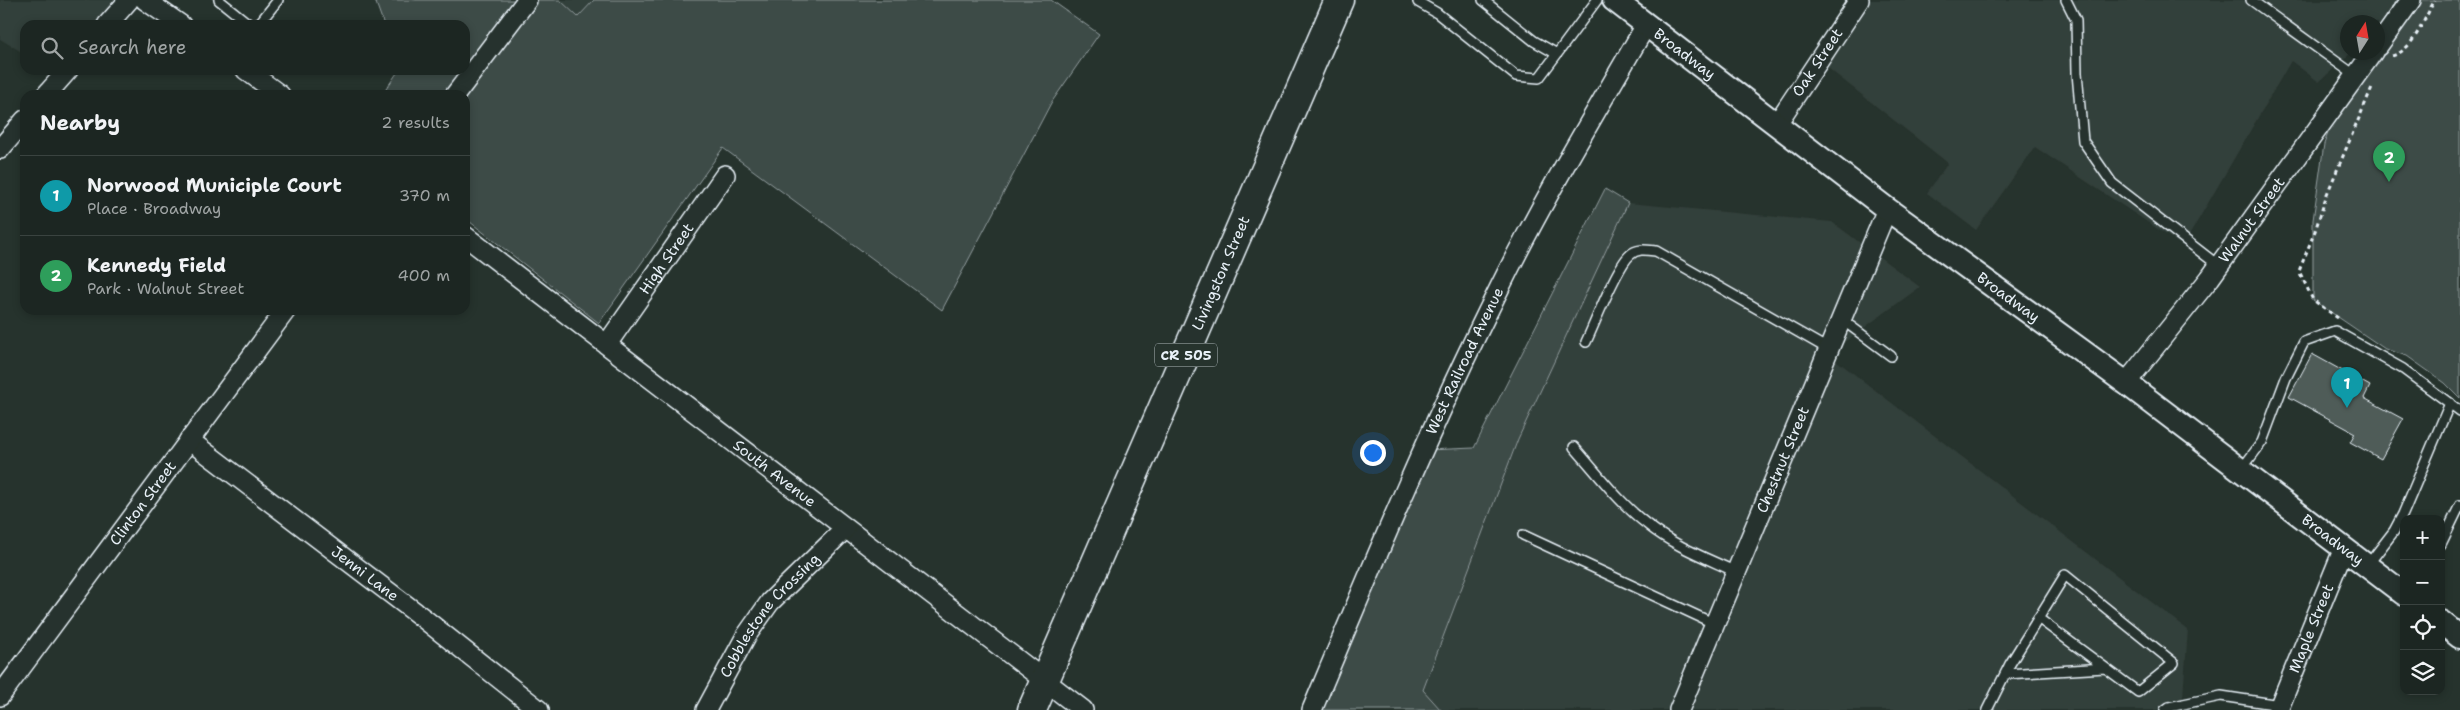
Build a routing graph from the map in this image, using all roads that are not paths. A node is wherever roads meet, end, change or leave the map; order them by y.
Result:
1 (129, 0) edge
2 (145, 0) edge
3 (220, 0) edge
4 (278, 0) edge
5 (527, 0) edge
6 (1339, 0) edge
7 (1483, 0) edge
8 (1597, 0) edge
9 (1614, 0) edge
10 (1859, 0) edge
11 (2066, 0) edge
12 (2251, 0) edge
13 (2411, 0) edge
14 (1418, 2) dead end
15 (111, 20) edge
16 (174, 20) edge
17 (244, 20) edge
18 (262, 20) edge
19 (1646, 25) junction
20 (2385, 42) edge
21 (1557, 54) junction
22 (2371, 60) edge
23 (64, 75) edge
24 (256, 75) edge
25 (2356, 76) junction
26 (271, 83) edge
27 (50, 90) edge
28 (459, 90) edge
29 (1776, 125) junction
30 (20, 126) edge
31 (0, 149) edge
32 (725, 175) dead end
33 (1887, 208) junction
34 (470, 240) edge
35 (2219, 266) junction
36 (282, 315) edge
37 (1841, 319) junction
38 (1586, 342) dead end
39 (607, 344) junction
40 (1828, 349) junction
41 (1891, 356) dead end
42 (2126, 383) junction
43 (2450, 403) junction
44 (2460, 411) edge
45 (189, 440) junction
46 (1574, 447) dead end
47 (2241, 470) junction
48 (2460, 505) edge
49 (845, 529) junction
50 (1523, 535) dead end
51 (2445, 536) edge
52 (2344, 548) junction
53 (2368, 566) junction
54 (1736, 572) junction
55 (2400, 591) edge
56 (2038, 618) junction
57 (1715, 624) junction
58 (2445, 625) edge
59 (2460, 636) edge
60 (2105, 668) junction
61 (2005, 674) junction
62 (1045, 681) junction
63 (0, 696) edge
64 (0, 705) edge
65 (2279, 707) edge
66 (6, 710) edge
67 (539, 710) edge
68 (706, 710) edge
69 (1032, 710) edge
70 (1084, 710) edge
71 (1312, 710) edge
72 (1679, 710) edge
73 (1987, 710) edge
74 (2165, 710) edge

1 - 15 street
2 - 16 street
3 - 17 lane
4 - 18 lane
5 - 28 street
6 - 62 main road, Livingston Street / CR 505
7 - 21 lane
8 - 21 lane
9 - 19 street, Broadway
10 - 29 street, Oak Street
11 - 35 lane
12 - 25 lane
13 - 20 street, Walnut Street
14 - 21 lane
19 - 29 street, Broadway
19 - 71 street, West Railroad Avenue
22 - 25 street, Walnut Street
23 - 27 street
24 - 26 street
25 - 35 street, Walnut Street
29 - 33 street, Broadway
30 - 31 street
32 - 39 street, High Street
33 - 37 street, Chestnut Street
33 - 42 street, Broadway
34 - 39 street, South Avenue
35 - 42 street, Walnut Street
36 - 45 street, Clinton Street
37 - 40 street, Chestnut Street
37 - 41 lane
38 - 40 lane
39 - 49 street, South Avenue
40 - 54 street, Chestnut Street
42 - 47 street, Broadway
43 - 44 lane
43 - 47 lane
43 - 53 lane
45 - 63 street, Clinton Street
45 - 67 street, Jenni Lane
46 - 54 lane
47 - 52 street, Broadway
48 - 51 lane
49 - 62 street, South Avenue
49 - 68 street, Cobblestone Crossing
50 - 57 lane
52 - 53 street, Broadway
52 - 65 street, Maple Street
53 - 55 street, Broadway
54 - 57 street, Chestnut Street
56 - 60 lane
56 - 60 lane
56 - 61 lane
57 - 72 street, Chestnut Street
58 - 59 street
60 - 61 lane
61 - 73 lane
62 - 69 main road, Livingston Street / CR 505
62 - 70 street, South Avenue
64 - 66 street
65 - 74 lane

